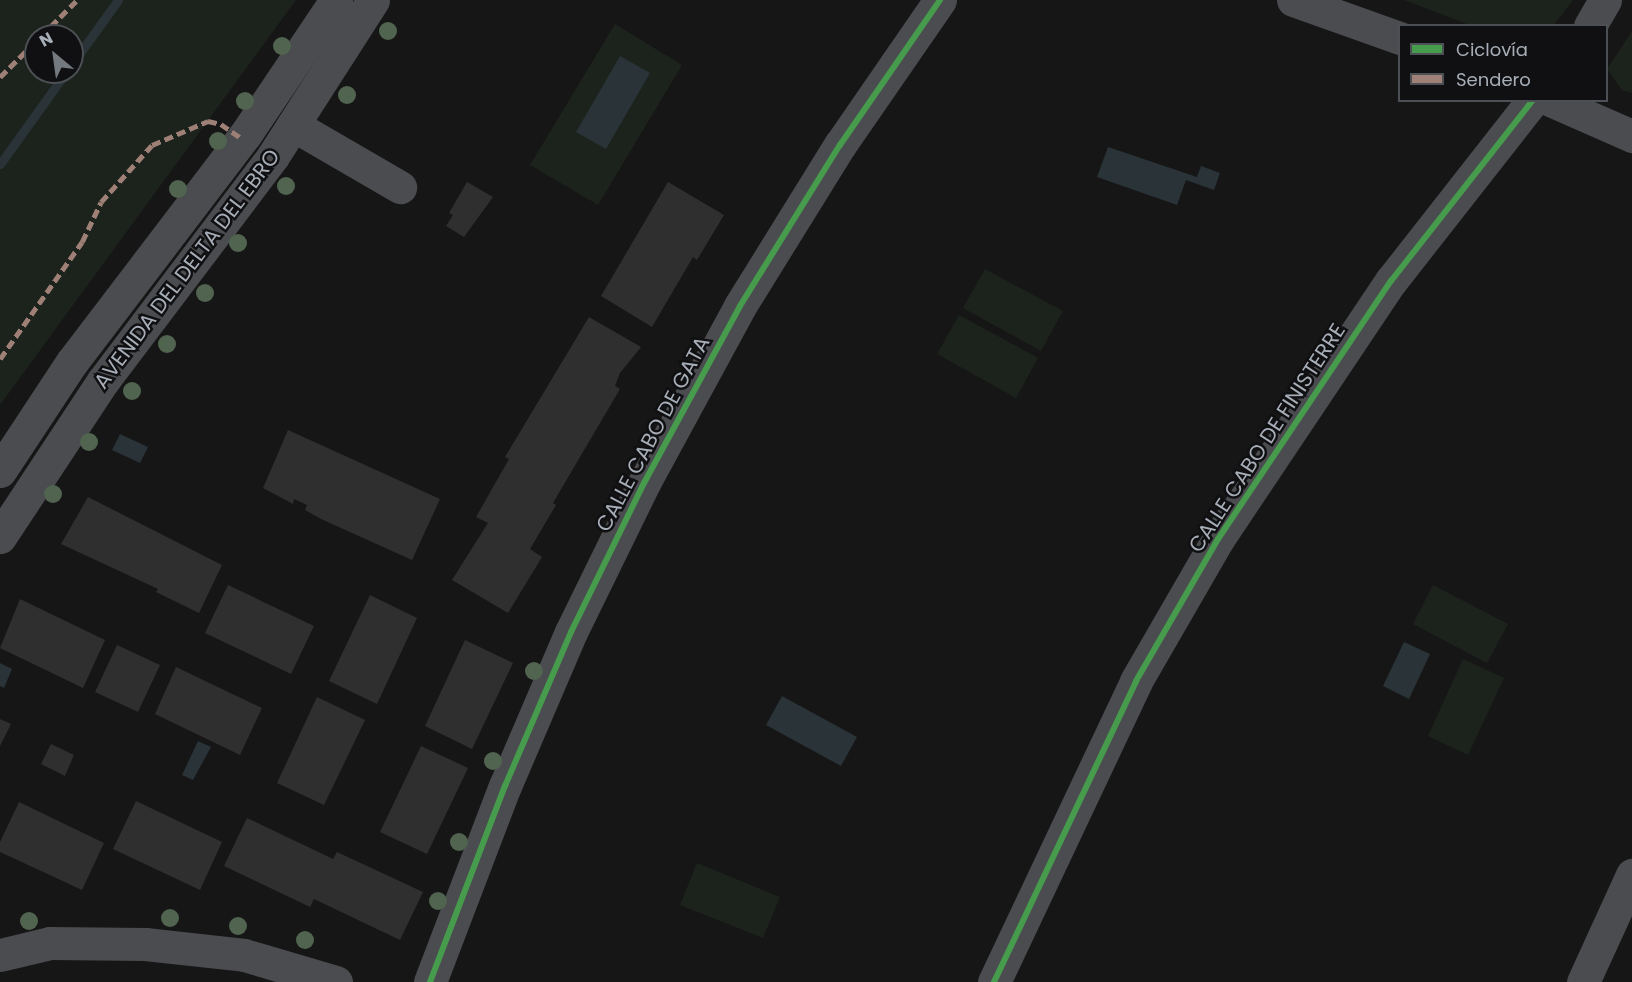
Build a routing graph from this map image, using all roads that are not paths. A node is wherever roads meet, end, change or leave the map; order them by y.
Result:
1 (336, 0) edge
2 (373, 0) edge
3 (940, 0) edge
4 (1293, 0) edge
5 (1605, 0) edge
6 (1591, 24) edge
7 (1398, 38) edge
8 (1531, 102) edge
9 (1555, 102) edge
10 (293, 125) junction
11 (1632, 136) edge
12 (400, 188) dead end
13 (0, 471) edge
14 (0, 537) edge
15 (1632, 875) edge
16 (0, 955) edge
17 (336, 982) edge
18 (430, 982) edge
19 (994, 982) edge
20 (1583, 982) edge

1 - 13 street, AVENIDA DEL DELTA DEL EBRO
2 - 10 street, AVENIDA DEL DELTA DEL EBRO
3 - 18 street, CALLE CABO DE GATA
4 - 7 street
5 - 6 street
8 - 19 street, CALLE CABO DE FINISTERRE
9 - 11 street
10 - 12 street
10 - 14 street, AVENIDA DEL DELTA DEL EBRO
15 - 20 street
16 - 17 street

